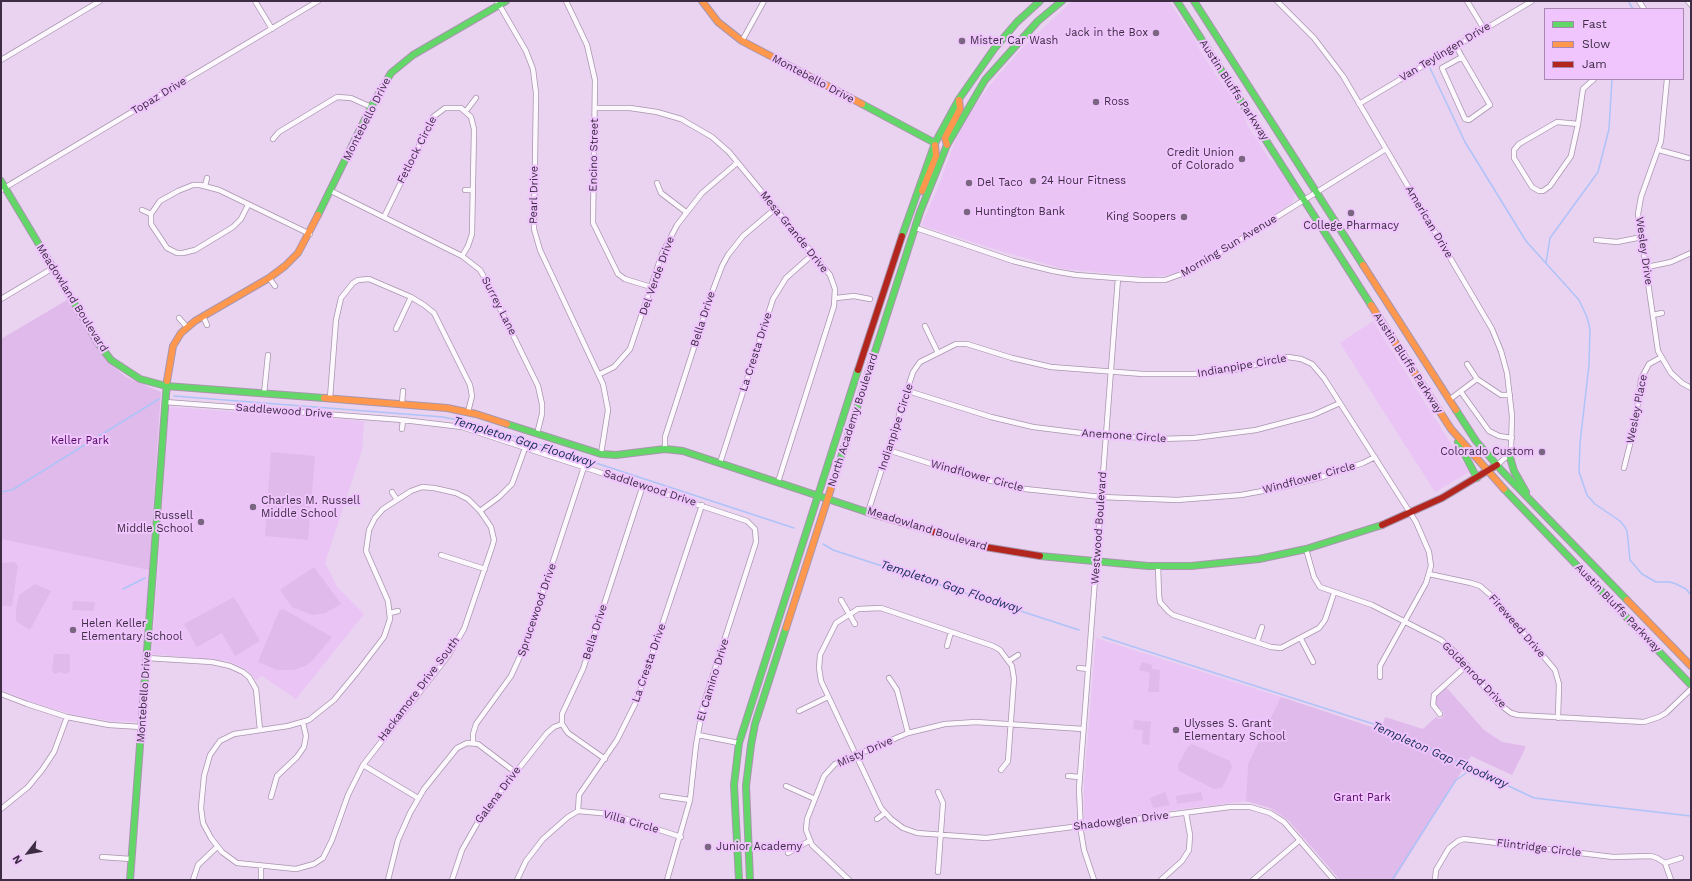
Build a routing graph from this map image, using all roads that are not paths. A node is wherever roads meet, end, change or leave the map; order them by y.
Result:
1 (100, 1) edge
2 (255, 1) edge
3 (318, 1) edge
4 (506, 1) edge
5 (566, 1) edge
6 (702, 1) edge
7 (764, 1) edge
8 (1040, 1) edge
9 (1062, 1) edge
10 (1177, 1) edge
11 (1194, 1) edge
12 (1277, 1) edge
13 (1467, 1) edge
14 (1532, 1) edge
15 (1688, 1) edge
16 (498, 3) edge
17 (1691, 5) edge
18 (272, 29) junction
19 (1484, 29) junction
20 (742, 41) junction
21 (1456, 46) junction
22 (1462, 56) junction
23 (1, 60) edge
24 (1593, 80) edge
25 (1667, 80) edge
26 (476, 98) dead end
27 (959, 99) junction
28 (1359, 104) junction
29 (371, 107) junction
30 (595, 108) junction
31 (466, 111) junction
32 (1578, 124) junction
33 (273, 140) dead end
34 (935, 143) junction
35 (947, 145) junction
36 (1386, 149) junction
37 (1659, 150) junction
38 (1688, 158) dead end
39 (737, 163) junction
40 (207, 178) dead end
41 (1, 181) edge
42 (657, 183) dead end
43 (205, 186) junction
44 (3, 189) edge
45 (465, 190) dead end
46 (473, 190) junction
47 (331, 191) junction
48 (1317, 193) junction
49 (1304, 200) junction
50 (248, 205) junction
51 (776, 208) junction
52 (142, 210) dead end
53 (686, 212) junction
54 (151, 214) junction
55 (384, 217) junction
56 (916, 228) junction
57 (310, 234) junction
58 (1642, 237) junction
59 (1596, 240) dead end
60 (911, 243) junction
61 (1691, 253) edge
62 (813, 254) junction
63 (462, 256) junction
64 (1647, 267) junction
65 (53, 268) junction
66 (269, 278) junction
67 (1118, 278) junction
68 (275, 286) dead end
69 (651, 287) junction
70 (411, 297) junction
71 (836, 298) junction
72 (1, 299) edge
73 (870, 299) dead end
74 (1662, 313) dead end
75 (1653, 315) junction
76 (203, 316) junction
77 (179, 318) dead end
78 (207, 325) dead end
79 (924, 326) dead end
80 (187, 327) junction
81 (396, 329) dead end
82 (938, 353) junction
83 (268, 355) dead end
84 (1660, 358) junction
85 (1467, 364) dead end
86 (1110, 372) junction
87 (600, 374) junction
88 (1477, 379) junction
89 (166, 386) junction
90 (1691, 388) edge
91 (403, 391) dead end
92 (908, 391) junction
93 (1462, 392) junction
94 (264, 394) junction
95 (1510, 395) junction
96 (330, 398) junction
97 (1449, 400) junction
98 (165, 402) junction
99 (402, 403) junction
100 (1340, 403) junction
101 (468, 412) junction
102 (403, 420) junction
103 (402, 429) dead end
104 (537, 434) junction
105 (1106, 435) junction
106 (1457, 438) junction
107 (1512, 438) junction
108 (525, 448) junction
109 (665, 449) junction
110 (888, 450) junction
111 (601, 454) junction
112 (1508, 454) junction
113 (1374, 457) junction
114 (720, 462) junction
115 (1497, 466) junction
116 (584, 467) junction
117 (1624, 468) dead end
118 (1487, 471) junction
119 (1477, 478) junction
120 (778, 482) junction
121 (643, 485) junction
122 (392, 492) dead end
123 (816, 495) junction
124 (1101, 497) junction
125 (827, 499) junction
126 (397, 500) junction
127 (1531, 500) junction
128 (702, 505) junction
129 (480, 511) junction
130 (868, 512) junction
131 (1411, 513) junction
132 (755, 529) joint
133 (1306, 550) junction
134 (441, 554) dead end
135 (1096, 562) junction
136 (1158, 566) junction
137 (485, 570) junction
138 (1429, 574) junction
139 (1334, 593) junction
140 (841, 600) dead end
141 (398, 611) dead end
142 (390, 613) junction
143 (849, 614) junction
144 (1404, 622) junction
145 (855, 624) dead end
146 (1262, 628) dead end
147 (951, 632) junction
148 (1301, 638) junction
149 (1257, 642) junction
150 (947, 646) dead end
151 (1018, 655) dead end
152 (147, 658) junction
153 (1009, 661) junction
154 (1313, 662) dead end
155 (1467, 665) junction
156 (1691, 666) edge
157 (1079, 668) dead end
158 (1088, 669) junction
159 (1380, 677) dead end
160 (889, 678) dead end
161 (1691, 685) edge
162 (1691, 689) edge
163 (1, 694) edge
164 (828, 697) junction
165 (799, 712) dead end
166 (1440, 714) dead end
167 (67, 717) junction
168 (1558, 718) junction
169 (303, 723) junction
170 (562, 724) junction
171 (1011, 725) junction
172 (142, 727) junction
173 (1083, 729) junction
174 (260, 730) junction
175 (908, 733) junction
176 (698, 735) junction
177 (473, 743) junction
178 (739, 743) junction
179 (208, 744) dead end
180 (213, 749) junction
181 (856, 755) junction
182 (605, 759) junction
183 (363, 765) junction
184 (1001, 770) dead end
185 (515, 772) junction
186 (1068, 776) dead end
187 (1080, 777) junction
188 (786, 786) dead end
189 (938, 792) dead end
190 (662, 796) dead end
191 (271, 797) dead end
192 (418, 798) junction
193 (815, 799) junction
194 (690, 800) junction
195 (1, 809) edge
196 (578, 811) junction
197 (885, 813) junction
198 (1186, 813) junction
199 (878, 820) dead end
200 (1080, 826) junction
201 (941, 835) junction
202 (681, 837) junction
203 (1300, 840) junction
204 (809, 841) junction
205 (217, 846) junction
206 (788, 853) dead end
207 (102, 857) dead end
208 (1681, 858) dead end
209 (131, 859) junction
210 (319, 862) junction
211 (1665, 863) junction
212 (261, 866) junction
213 (323, 866) dead end
214 (938, 872) dead end
215 (130, 880) edge
216 (193, 880) edge
217 (261, 880) edge
218 (388, 880) edge
219 (452, 880) edge
220 (517, 880) edge
221 (667, 880) edge
222 (739, 880) edge
223 (750, 880) edge
224 (849, 880) edge
225 (1094, 880) edge
226 (1161, 880) edge
227 (1253, 880) edge
228 (1334, 880) edge
229 (1435, 880) edge
230 (1671, 880) edge

1 - 23 street
2 - 18 street
3 - 18 street, Topaz Drive
4 - 16 main road, Montebello Drive
5 - 30 street, Encino Street
6 - 20 main road, Montebello Drive
7 - 20 street
8 - 27 main road, North Academy Boulevard
9 - 35 main road, North Academy Boulevard
10 - 49 main road, Austin Bluffs Parkway
11 - 48 main road, Austin Bluffs Parkway
12 - 28 street, American Drive
13 - 19 street
14 - 19 street, Van Teylingen Drive
15 - 17 street
16 - 29 main road, Montebello Drive
16 - 87 street, Pearl Drive
18 - 44 street, Topaz Drive
19 - 21 street, Van Teylingen Drive
20 - 34 main road, Montebello Drive
21 - 22 street
21 - 28 street, Van Teylingen Drive
22 - 22 street
24 - 32 street
25 - 37 street, Wesley Drive
26 - 31 street
27 - 34 main road, North Academy Boulevard
27 - 35 main road
28 - 36 street, American Drive
29 - 33 street
29 - 47 main road, Montebello Drive
30 - 39 street, Mesa Grande Drive
30 - 69 street, Encino Street
31 - 46 street
31 - 55 street, Fetlock Circle
32 - 32 street
34 - 60 main road
34 - 123 main road, North Academy Boulevard
35 - 56 main road, North Academy Boulevard
36 - 48 street, Morning Sun Avenue
36 - 95 street, American Drive
37 - 38 street
37 - 58 street, Wesley Drive
39 - 51 street, Mesa Grande Drive
39 - 53 street, Del Verde Drive
40 - 43 street
41 - 44 main road, Meadowland Boulevard
42 - 53 street
43 - 50 street
43 - 54 street
44 - 65 main road, Meadowland Boulevard
45 - 46 street
46 - 63 street
47 - 55 street, Surrey Lane
47 - 57 main road, Montebello Drive
48 - 49 street, Morning Sun Avenue
48 - 97 main road, Austin Bluffs Parkway
49 - 67 street, Morning Sun Avenue
49 - 106 main road, Austin Bluffs Parkway
50 - 54 street
50 - 57 street
51 - 62 street, Mesa Grande Drive
51 - 109 street, Bella Drive
52 - 54 street
53 - 69 street, Del Verde Drive
55 - 63 street, Surrey Lane
56 - 60 main road, North Academy Boulevard
56 - 67 street, Morning Sun Avenue
57 - 66 main road, Montebello Drive
58 - 59 street
58 - 64 street, Wesley Drive
60 - 125 main road, North Academy Boulevard
61 - 64 street
62 - 71 street, Mesa Grande Drive
62 - 114 street, La Cresta Drive
63 - 104 street, Surrey Lane
64 - 75 street, Wesley Drive
65 - 72 street
65 - 89 main road, Meadowland Boulevard
66 - 68 street
66 - 76 main road, Montebello Drive
67 - 86 street, Westwood Boulevard
69 - 87 street, Del Verde Drive
70 - 81 street
70 - 96 street
70 - 101 street
71 - 73 street
71 - 120 street
74 - 75 street
75 - 84 street, Wesley Drive
76 - 78 street
76 - 80 main road, Montebello Drive
77 - 80 street
79 - 82 street
80 - 89 main road, Montebello Drive
82 - 86 street, Indianpipe Circle
82 - 92 street, Indianpipe Circle
83 - 94 street
84 - 90 street, Wesley Drive
84 - 117 street, Wesley Place
85 - 88 street
86 - 100 street, Indianpipe Circle
86 - 105 street, Westwood Boulevard
87 - 111 street, Pearl Drive
88 - 93 street
88 - 95 street
89 - 94 main road, Meadowland Boulevard
89 - 98 main road, Montebello Drive
91 - 99 street
92 - 105 street, Anemone Circle
92 - 110 street, Indianpipe Circle
93 - 97 street
93 - 107 street
94 - 96 main road, Meadowland Boulevard
95 - 107 street, American Drive
96 - 99 main road, Meadowland Boulevard
97 - 115 main road, Austin Bluffs Parkway
98 - 102 street, Saddlewood Drive
98 - 152 main road, Montebello Drive
99 - 101 main road, Meadowland Boulevard
100 - 105 street, Anemone Circle
100 - 113 street, Indianpipe Circle
101 - 104 main road, Meadowland Boulevard
102 - 103 street
102 - 108 street, Saddlewood Drive
104 - 111 main road, Meadowland Boulevard
105 - 124 street, Westwood Boulevard
106 - 118 main road, Austin Bluffs Parkway
106 - 119 main road
107 - 112 street, American Drive
108 - 116 street, Saddlewood Drive
108 - 129 street
109 - 111 main road, Meadowland Boulevard
109 - 114 main road, Meadowland Boulevard
110 - 124 street, Windflower Circle
110 - 130 street, Indianpipe Circle
112 - 115 street, American Drive
112 - 127 main road
113 - 124 street, Windflower Circle
113 - 131 street, Indianpipe Circle
114 - 120 main road, Meadowland Boulevard
115 - 118 main road, Meadowland Boulevard
115 - 127 main road, Austin Bluffs Parkway
116 - 121 street, Saddlewood Drive
116 - 177 street, Sprucewood Drive
118 - 119 main road, Meadowland Boulevard
118 - 161 main road, Austin Bluffs Parkway
119 - 131 main road, Meadowland Boulevard
120 - 123 main road, Meadowland Boulevard
121 - 128 street, Saddlewood Drive
121 - 170 street, Bella Drive
122 - 126 street
123 - 125 main road, Meadowland Boulevard
123 - 178 main road, North Academy Boulevard
124 - 135 street, Westwood Boulevard
125 - 130 main road, Meadowland Boulevard
125 - 223 main road, North Academy Boulevard
126 - 129 street, Hackamore Drive South
126 - 142 street, Hackamore Drive South
127 - 156 main road, Austin Bluffs Parkway
128 - 132 street, Saddlewood Drive
128 - 182 street, La Cresta Drive
129 - 137 street, Hackamore Drive South
130 - 135 main road, Meadowland Boulevard
131 - 133 main road, Meadowland Boulevard
131 - 138 street, Indianpipe Circle
132 - 176 street, El Camino Drive
133 - 136 main road, Meadowland Boulevard
133 - 139 street, Goldenrod Drive
134 - 137 street
135 - 136 main road, Meadowland Boulevard
135 - 158 street, Westwood Boulevard
136 - 149 street
137 - 183 street, Hackamore Drive South
138 - 144 street, Indianpipe Circle
138 - 168 street, Fireweed Drive
139 - 144 street, Goldenrod Drive
139 - 148 street
140 - 143 street
141 - 142 street
142 - 169 street
143 - 145 street
143 - 147 street, Shadowglen Drive
143 - 164 street, Shadowglen Drive
144 - 155 street, Goldenrod Drive
144 - 159 street, Indianpipe Circle
146 - 149 street
147 - 150 street
147 - 153 street, Shadowglen Drive
148 - 149 street
148 - 154 street
151 - 153 street
152 - 172 main road, Montebello Drive
152 - 174 street
153 - 171 street
155 - 166 street
155 - 168 street, Goldenrod Drive
157 - 158 street
158 - 173 street, Westwood Boulevard
160 - 175 street
162 - 168 street, Goldenrod Drive
163 - 167 street
164 - 165 street
164 - 181 street, Shadowglen Drive
167 - 172 street
167 - 195 street
169 - 174 street
169 - 191 street
170 - 182 street
170 - 185 street, Galena Drive
171 - 173 street, Misty Drive
171 - 175 street, Misty Drive
171 - 184 street
172 - 209 main road, Montebello Drive
173 - 187 street, Westwood Boulevard
174 - 180 street
175 - 181 street, Misty Drive
176 - 178 street
176 - 194 street, El Camino Drive
177 - 185 street
177 - 192 street
178 - 222 main road, North Academy Boulevard
179 - 180 street
180 - 205 street
181 - 193 street, Misty Drive
181 - 197 street, Shadowglen Drive
182 - 196 street, La Cresta Drive
183 - 192 street
183 - 210 street, Hackamore Drive South
185 - 219 street, Galena Drive
186 - 187 street
187 - 200 street, Westwood Boulevard
188 - 193 street
189 - 201 street
190 - 194 street
192 - 218 street
193 - 204 street, Misty Drive
194 - 202 street, El Camino Drive
196 - 202 street, Villa Circle
196 - 220 street
197 - 199 street
197 - 201 street, Shadowglen Drive
198 - 200 street, Shadowglen Drive
198 - 203 street, Shadowglen Drive
198 - 226 street
200 - 201 street, Shadowglen Drive
200 - 225 street, Westwood Boulevard
201 - 214 street
202 - 221 street, El Camino Drive
203 - 227 street
203 - 228 street, Shadowglen Drive
204 - 206 street
204 - 224 street
205 - 212 street
205 - 216 street
207 - 209 street
208 - 211 street
209 - 215 main road, Montebello Drive
210 - 212 street
210 - 213 street
211 - 229 street, Flintridge Circle
211 - 230 street
212 - 217 street

